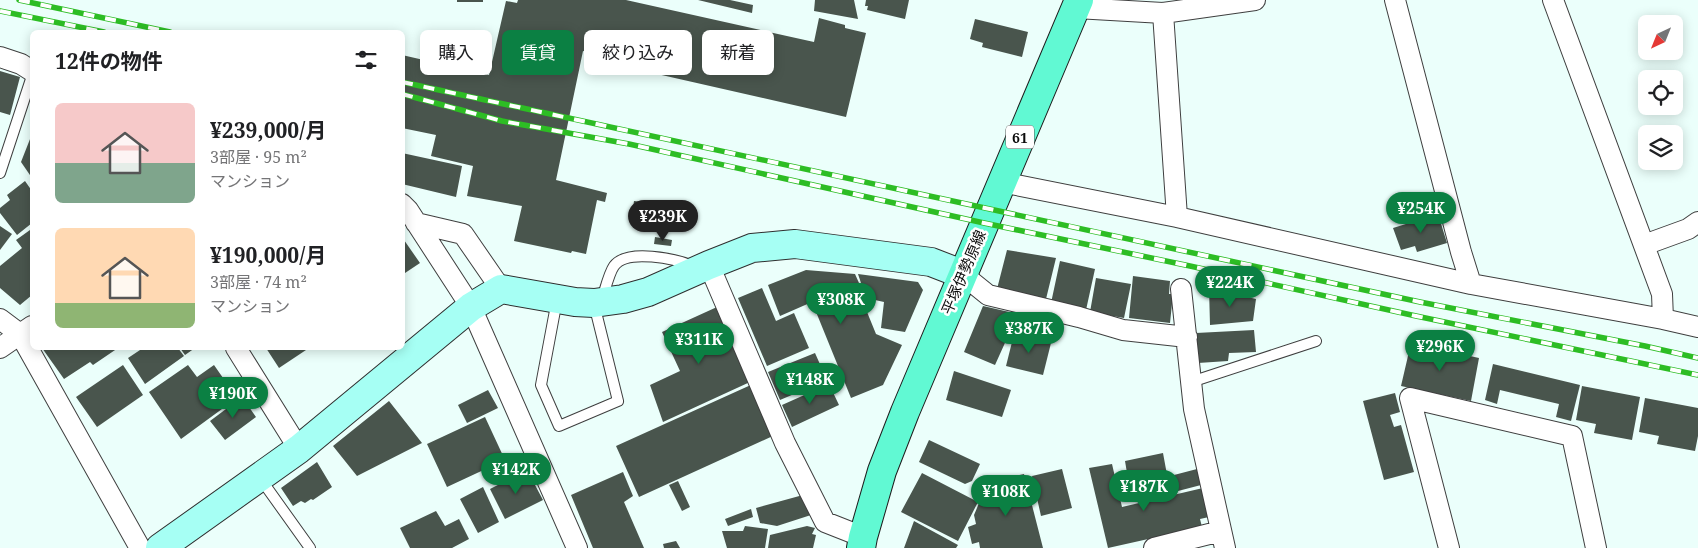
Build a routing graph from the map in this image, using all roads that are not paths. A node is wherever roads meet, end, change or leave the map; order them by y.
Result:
1 (1255, 0) edge
2 (1395, 0) edge
3 (1553, 0) edge
4 (1077, 4) edge
5 (1163, 13) junction
6 (0, 57) edge
7 (30, 70) edge
8 (30, 82) edge
9 (0, 173) edge
10 (1001, 182) junction
11 (405, 208) edge
12 (1177, 217) junction
13 (1698, 222) edge
14 (416, 223) junction
15 (1644, 245) junction
16 (704, 267) junction
17 (962, 274) junction
18 (1471, 284) junction
19 (501, 289) junction
20 (1181, 289) dead end
21 (557, 299) junction
22 (597, 302) junction
23 (471, 307) junction
24 (0, 319) edge
25 (1663, 319) junction
26 (1698, 328) edge
27 (26, 330) edge
28 (1187, 338) junction
29 (1316, 341) dead end
30 (0, 348) edge
31 (36, 350) edge
32 (237, 350) edge
33 (1191, 382) junction
34 (299, 449) junction
35 (260, 478) junction
36 (1223, 540) edge
37 (862, 542) edge
38 (140, 548) edge
39 (160, 548) edge
40 (310, 548) edge
41 (577, 548) edge
42 (1154, 548) edge
43 (1449, 548) edge
44 (1596, 548) edge

1 - 5 street
2 - 18 street
3 - 15 street
4 - 5 street
4 - 10 main road, 平塚伊勢原線 / 61
5 - 12 street
6 - 7 street
8 - 9 lane
10 - 12 street
10 - 17 main road, 平塚伊勢原線 / 61
11 - 14 street
12 - 18 street
13 - 15 street
14 - 19 street
14 - 23 street
15 - 25 street
16 - 17 street
16 - 22 street
16 - 22 lane
16 - 37 street
17 - 28 street
17 - 37 main road, 平塚伊勢原線 / 61
18 - 25 street
19 - 21 street
19 - 23 street
20 - 28 street
21 - 22 street
21 - 22 lane
23 - 34 street
23 - 41 street
24 - 27 street
25 - 26 street
27 - 30 street
28 - 33 street
29 - 33 lane
31 - 38 street
32 - 34 street
33 - 36 street
34 - 35 street
35 - 39 street
35 - 40 lane
36 - 42 street
43 - 44 street

